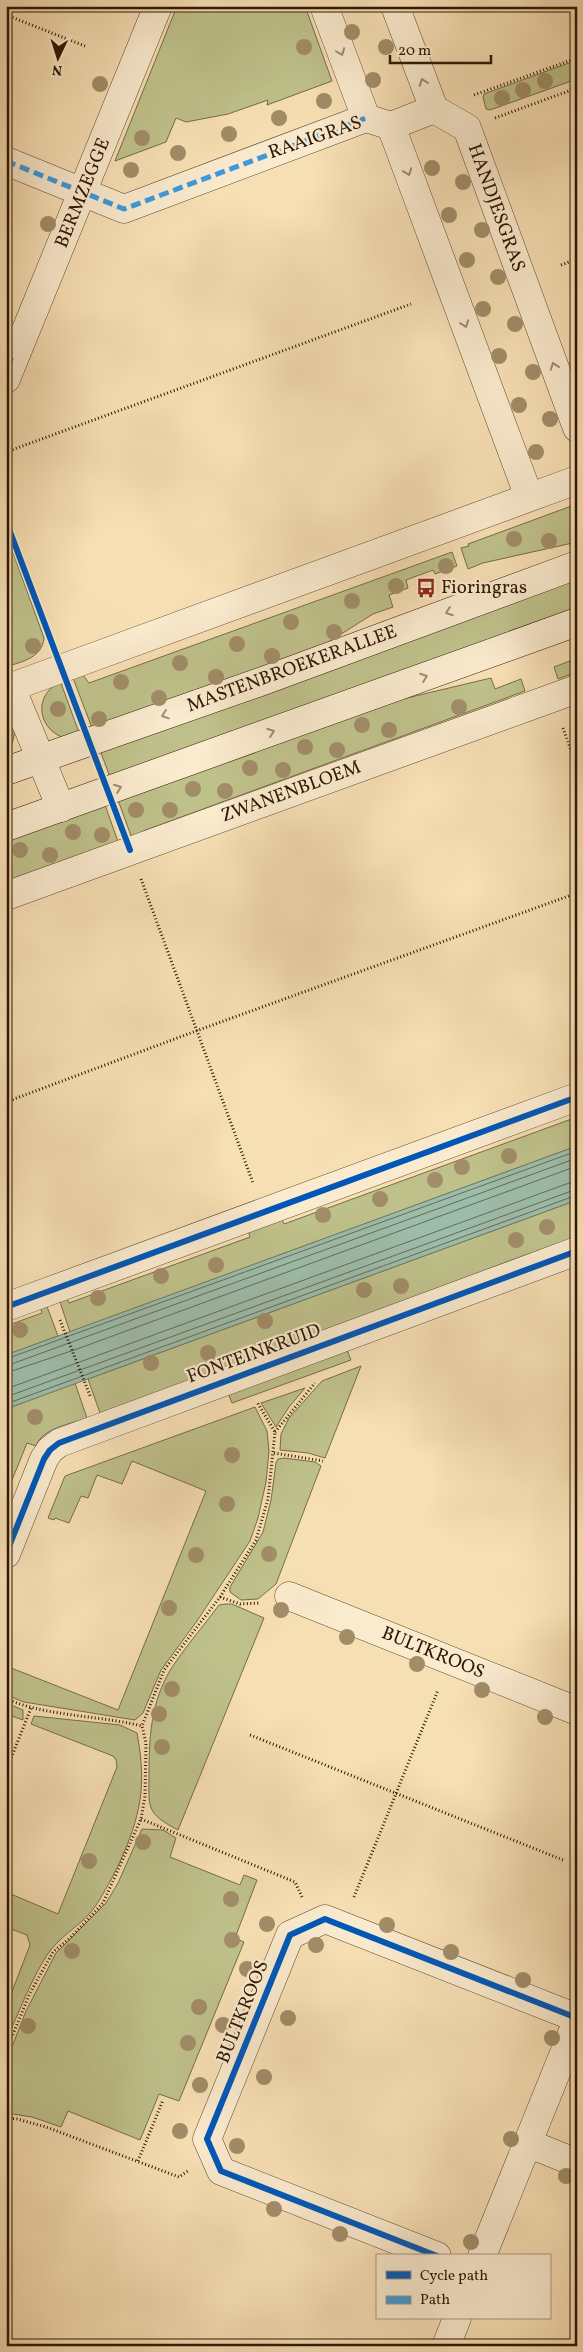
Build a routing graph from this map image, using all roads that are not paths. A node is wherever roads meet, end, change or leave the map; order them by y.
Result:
1 (158, 6) edge
2 (324, 6) edge
3 (395, 6) edge
4 (434, 109) junction
5 (379, 122) junction
6 (6, 161) edge
7 (83, 193) junction
8 (9, 366) edge
9 (577, 428) edge
10 (577, 480) edge
11 (529, 497) junction
12 (577, 564) edge
13 (577, 622) edge
14 (8, 688) edge
15 (564, 693) edge
16 (40, 759) junction
17 (6, 771) edge
18 (61, 808) junction
19 (6, 827) edge
20 (6, 896) edge
21 (577, 1097) edge
22 (577, 1251) edge
23 (6, 1307) edge
24 (6, 1554) edge
25 (289, 1596) road end
26 (577, 1711) edge
27 (577, 2020) edge
28 (527, 2143) junction
29 (577, 2162) edge
30 (432, 2254) edge
31 (483, 2254) edge
32 (456, 2320) edge
33 (446, 2346) edge

1 - 7 street, BERMZEGGE
2 -> 5 street
4 -> 3 street
4 - 5 street, RAAIGRAS
9 -> 4 street, HANDJESGRAS
5 - 7 street, RAAIGRAS
5 -> 11 street
6 - 7 street, RAAIGRAS
7 - 8 street, BERMZEGGE
10 - 11 street
11 - 14 street
12 -> 16 street, MASTENBROEKERALLEE
18 -> 13 street
14 - 16 street
15 - 20 street, ZWANENBLOEM
16 - 17 street, MASTENBROEKERALLEE
16 - 18 street
18 - 19 street
21 - 23 street
22 - 24 street, FONTEINKRUID
25 - 26 street, BULTKROOS
27 - 28 street, BULTKROOS
27 - 30 street, BULTKROOS
28 - 29 street
28 - 31 street, BULTKROOS
32 - 33 street

